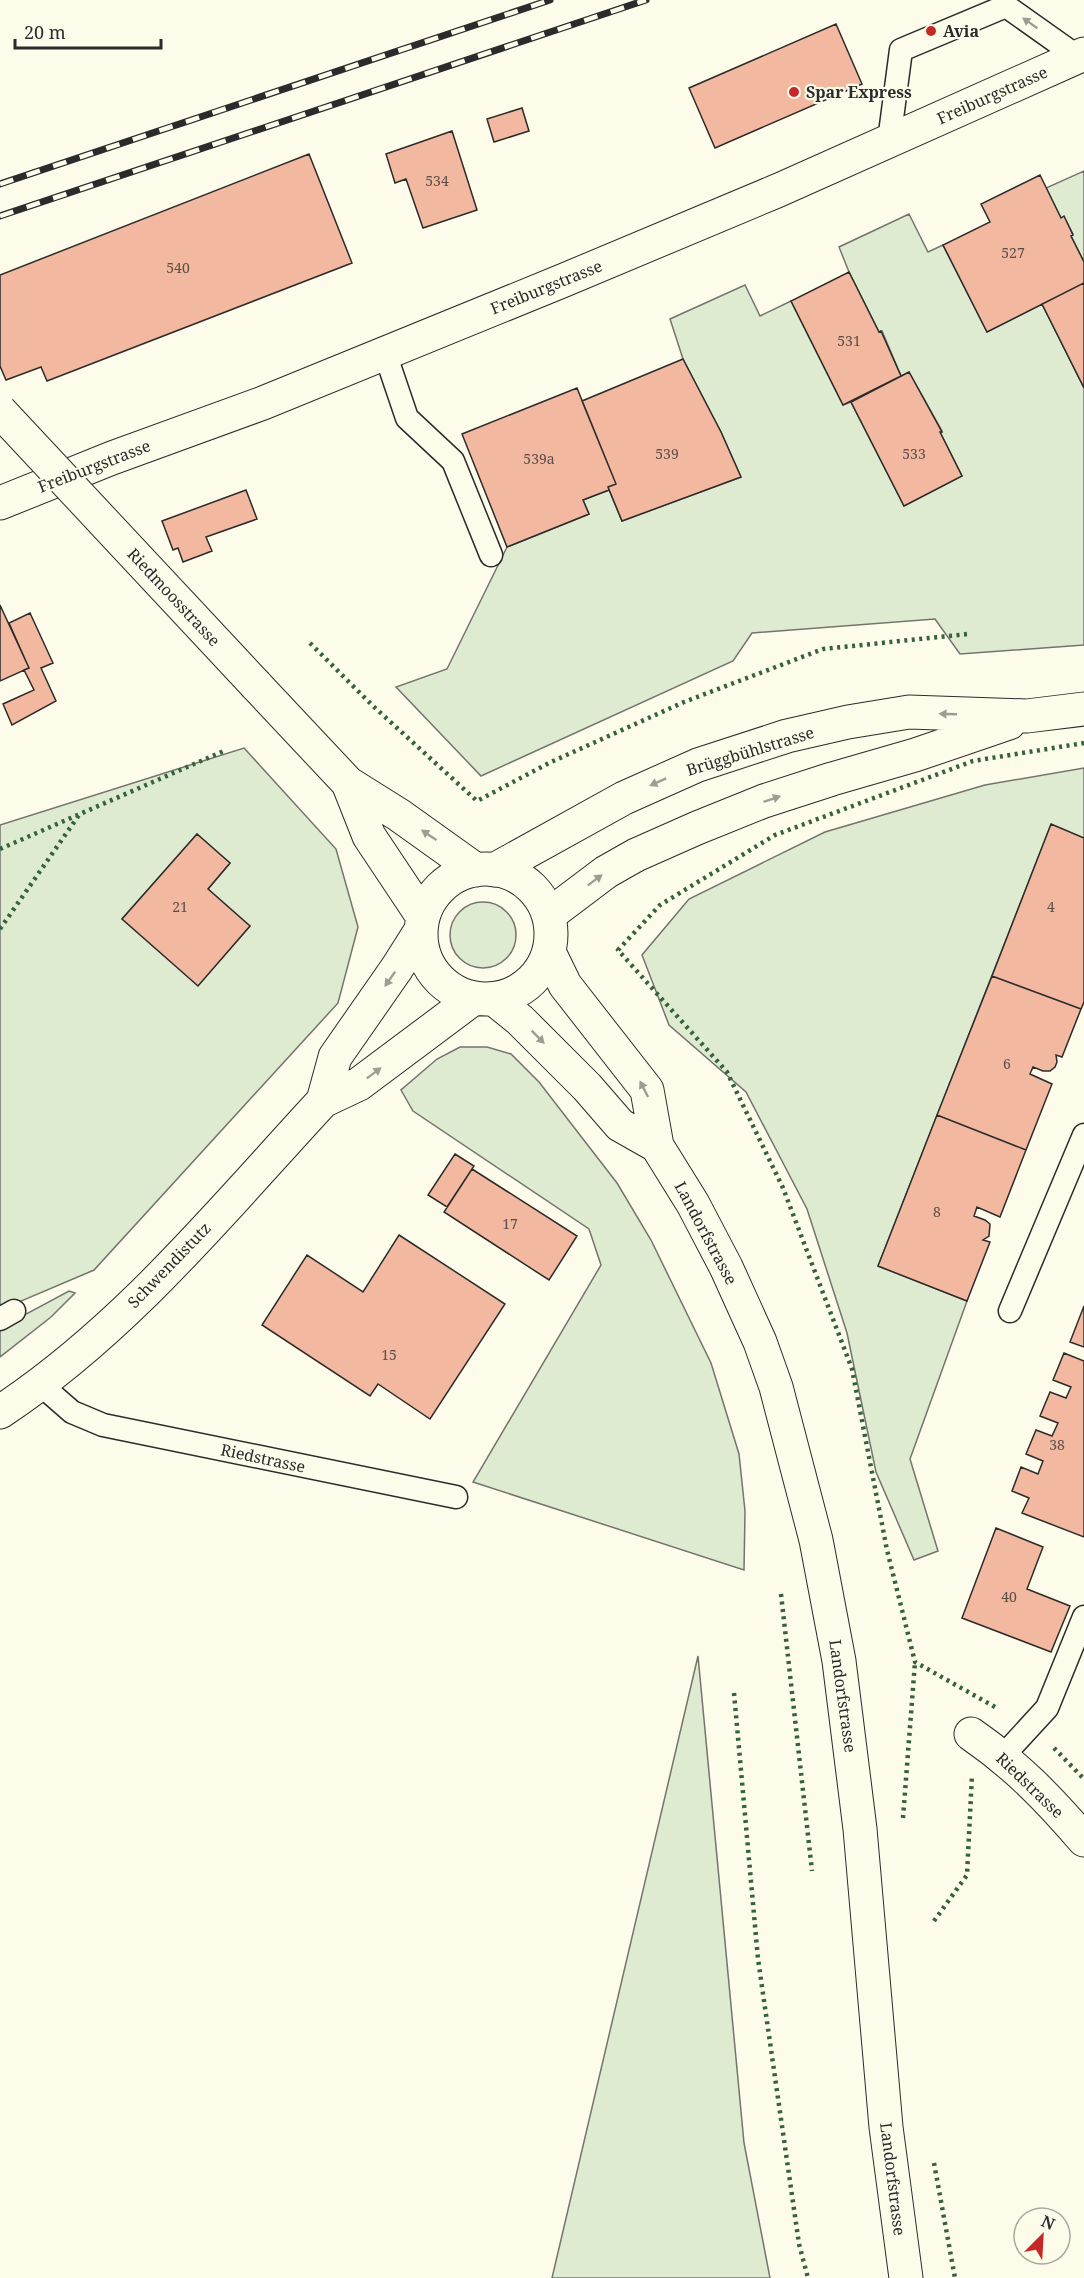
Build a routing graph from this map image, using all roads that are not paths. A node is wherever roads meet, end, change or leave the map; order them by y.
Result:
1 (1081, 55) edge
2 (888, 141) junction
3 (385, 353) junction
4 (0, 411) edge
5 (0, 503) edge
6 (491, 555) dead end
7 (1084, 709) edge
8 (1027, 716) junction
9 (348, 783) junction
10 (485, 870) junction
11 (549, 915) junction
12 (422, 923) junction
13 (549, 952) junction
14 (484, 999) junction
15 (322, 1101) junction
16 (1084, 1135) edge
17 (657, 1146) junction
18 (1010, 1311) dead end
19 (40, 1385) junction
20 (0, 1412) edge
21 (456, 1497) dead end
22 (1084, 1617) edge
23 (972, 1734) dead end
24 (1003, 1756) junction
25 (1084, 1840) edge
26 (906, 2278) edge

1 - 2 main road, Freiburgstrasse
1 -> 2 lane
2 - 3 main road, Freiburgstrasse
3 - 5 main road, Freiburgstrasse
3 - 6 lane
4 - 9 main road, Riedmoosstrasse, bridge
7 - 8 main road, Brüggbühlstrasse
8 -> 10 main road, Brüggbühlstrasse
11 -> 8 main road, Brüggbühlstrasse
10 -> 9 main road, Riedmoosstrasse
9 - 12 main road, Riedmoosstrasse
10 - 11 main road
10 - 12 main road
11 - 13 main road
12 - 14 main road
12 -> 15 main road, Schwendistutz
13 - 14 main road
17 -> 13 main road, Landorfstrasse
15 -> 14 main road, Schwendistutz
14 -> 17 main road, Landorfstrasse
15 - 19 main road, Schwendistutz
16 - 18 lane
17 - 26 main road, Landorfstrasse
19 - 20 main road, Schwendistutz
19 - 21 lane, Riedstrasse
22 - 24 lane
23 - 24 main road, Riedstrasse
24 - 25 main road, Riedstrasse

